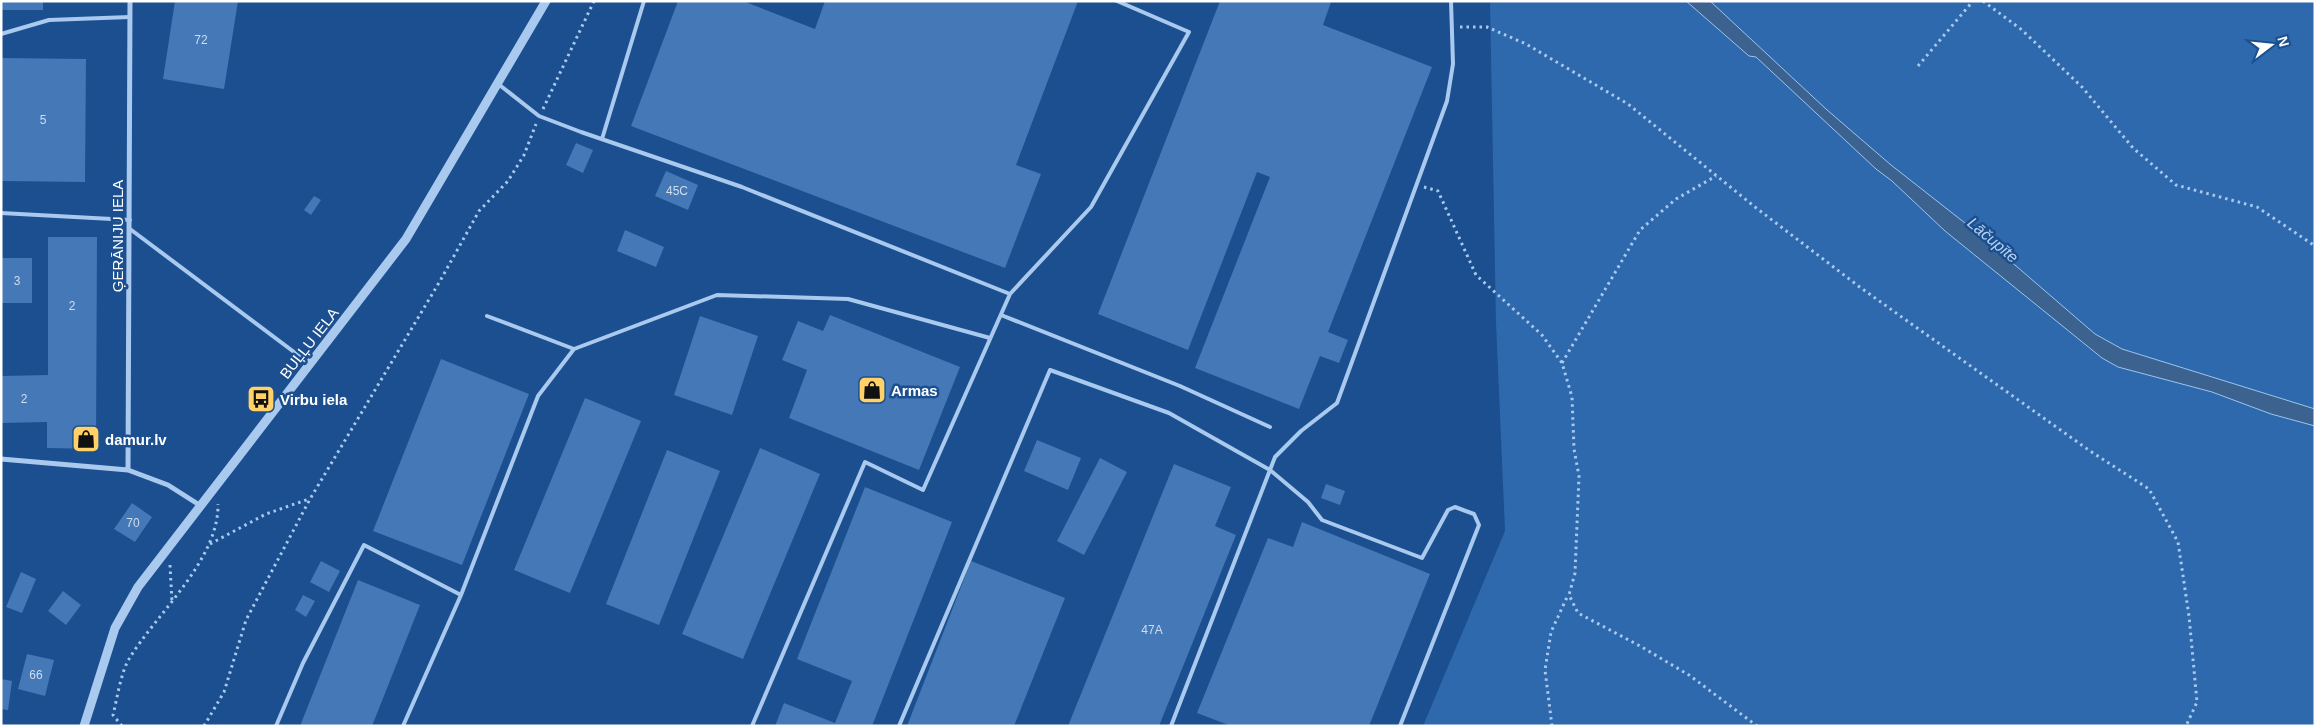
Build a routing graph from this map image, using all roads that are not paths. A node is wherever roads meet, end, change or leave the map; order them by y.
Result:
1 (130, 1) edge
2 (644, 1) edge
3 (1118, 1) edge
4 (1451, 1) edge
5 (546, 2) edge
6 (130, 17) junction
7 (1, 34) edge
8 (497, 83) junction
9 (602, 139) junction
10 (1, 213) edge
11 (130, 220) junction
12 (130, 228) junction
13 (1010, 294) junction
14 (1001, 314) junction
15 (487, 316) dead end
16 (990, 338) junction
17 (574, 349) junction
18 (310, 364) junction
19 (1270, 427) dead end
20 (1, 459) edge
21 (128, 470) junction
22 (1270, 470) junction
23 (201, 506) junction
24 (461, 595) junction
25 (84, 726) edge
26 (276, 726) edge
27 (403, 726) edge
28 (752, 726) edge
29 (899, 726) edge
30 (1171, 726) edge
31 (1400, 726) edge

1 - 6 street, ĢERĀNIJU IELA
2 - 9 lane
3 - 13 lane
4 - 22 lane
5 - 8 street, BUĻĻU IELA
6 - 7 lane
6 - 11 street, ĢERĀNIJU IELA
8 - 9 lane
8 - 18 street, BUĻĻU IELA
9 - 13 lane
10 - 11 lane
11 - 12 street, ĢERĀNIJU IELA
12 - 18 lane
12 - 21 street, ĢERĀNIJU IELA
13 - 14 lane
14 - 16 lane
14 - 19 lane
15 - 17 lane
16 - 17 lane
16 - 28 lane
17 - 24 lane
18 - 23 street, BUĻĻU IELA
20 - 21 street
21 - 23 street
22 - 29 lane
22 - 30 lane
22 - 31 lane
23 - 25 street, BUĻĻU IELA
24 - 26 lane
24 - 27 lane

